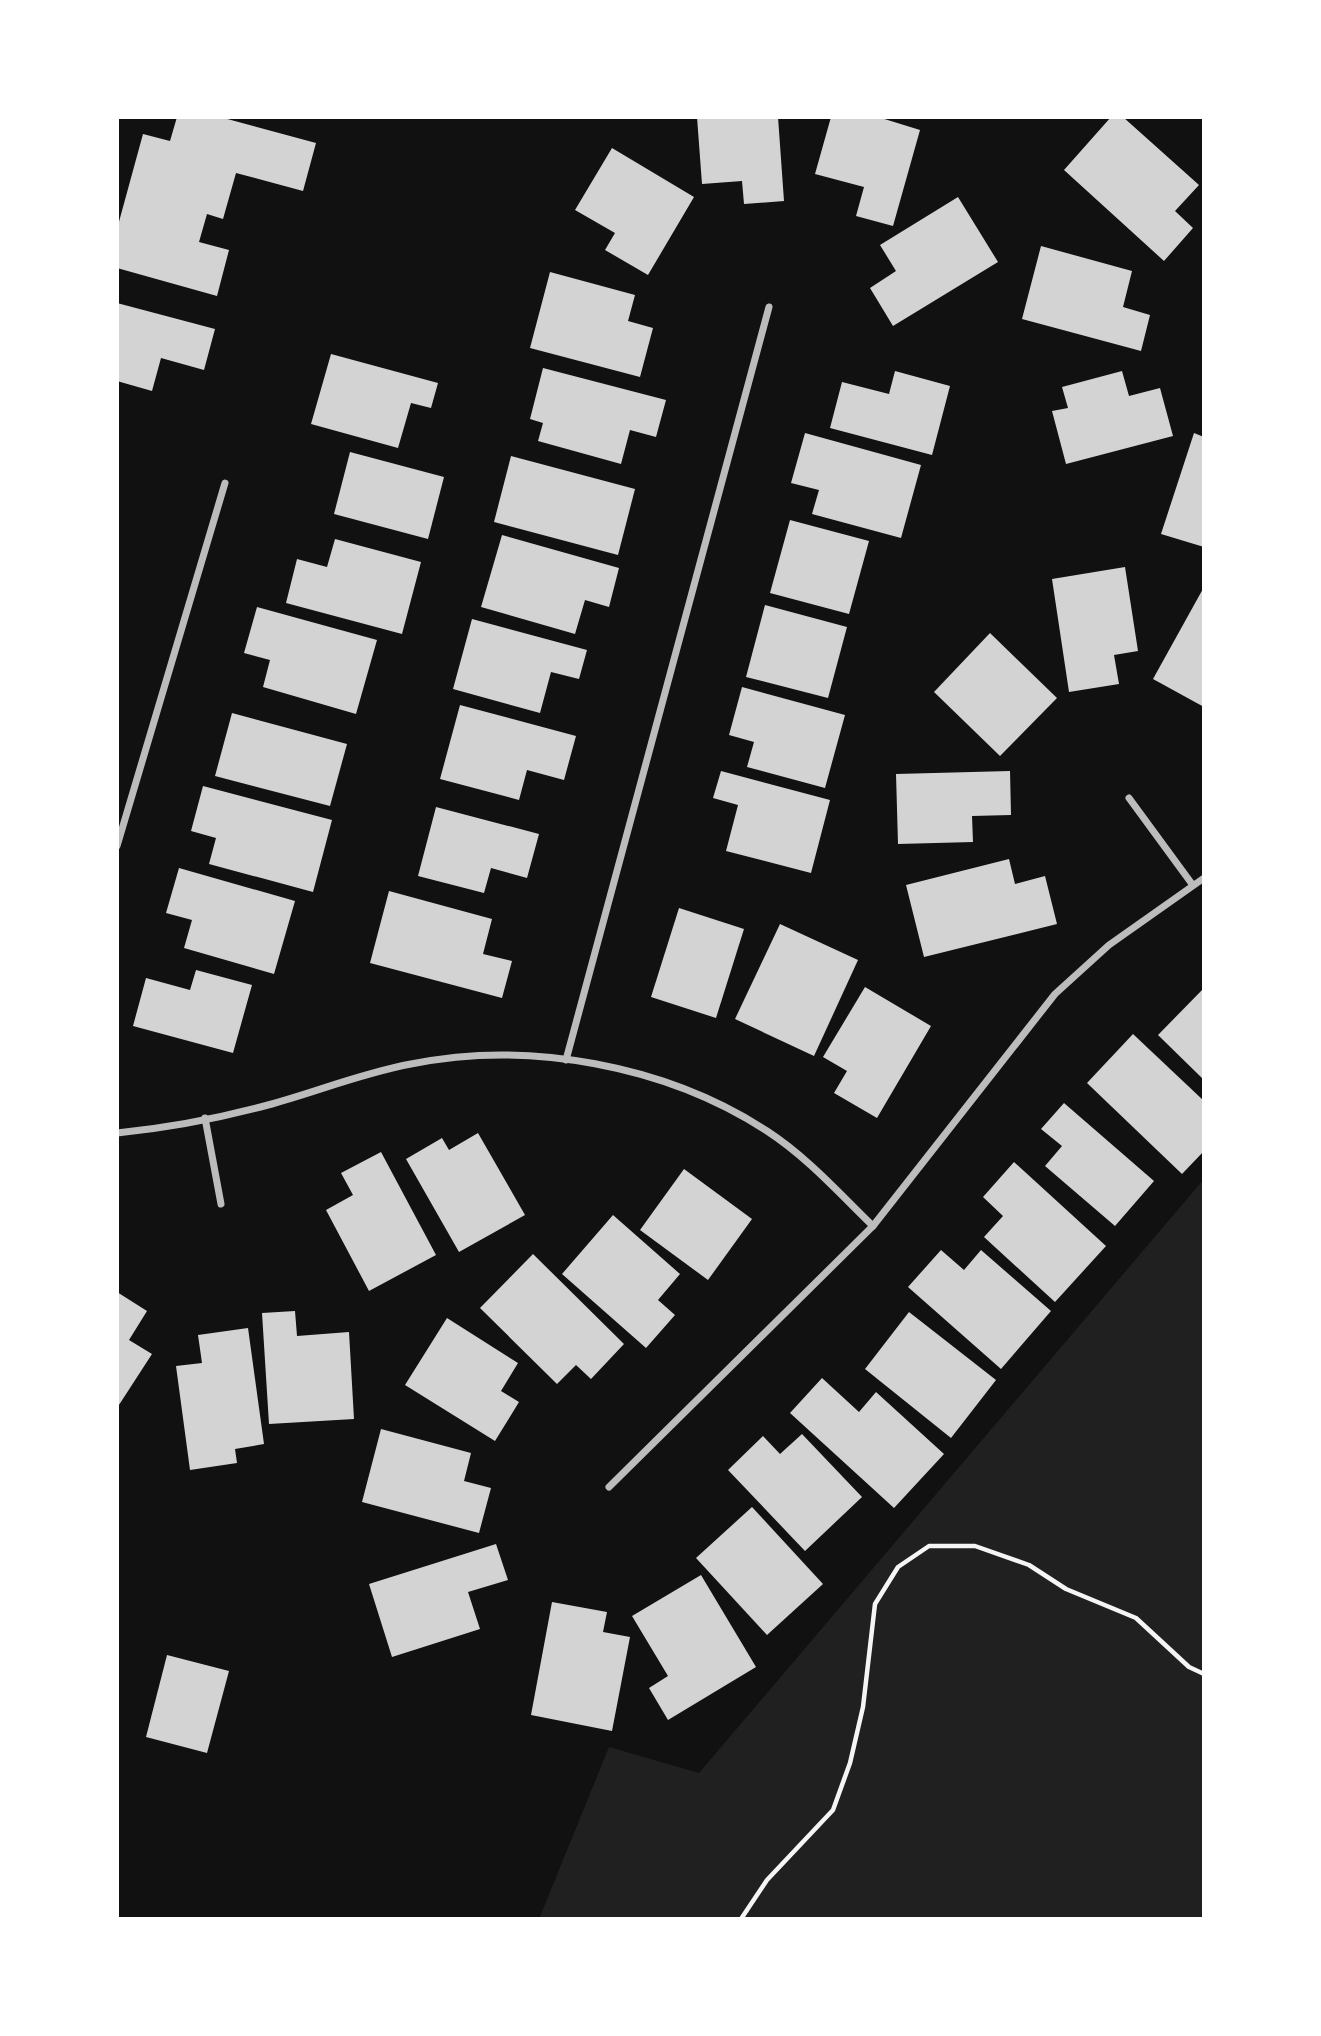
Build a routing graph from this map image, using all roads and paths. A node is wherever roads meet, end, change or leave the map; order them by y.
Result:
1 (769, 306) dead end
2 (225, 483) dead end
3 (1129, 798) dead end
4 (117, 846) edge
5 (1204, 878) edge
6 (1192, 884) junction
7 (566, 1060) junction
8 (205, 1118) junction
9 (117, 1133) edge
10 (222, 1204) dead end
11 (873, 1226) junction
12 (609, 1487) dead end
13 (1204, 1674) edge
14 (741, 1919) edge

1 - 7 street
2 - 4 street
3 - 6 street
5 - 6 street
6 - 11 street
7 - 8 street
7 - 11 street
8 - 9 street
8 - 10 street
11 - 12 street
13 - 14 path

